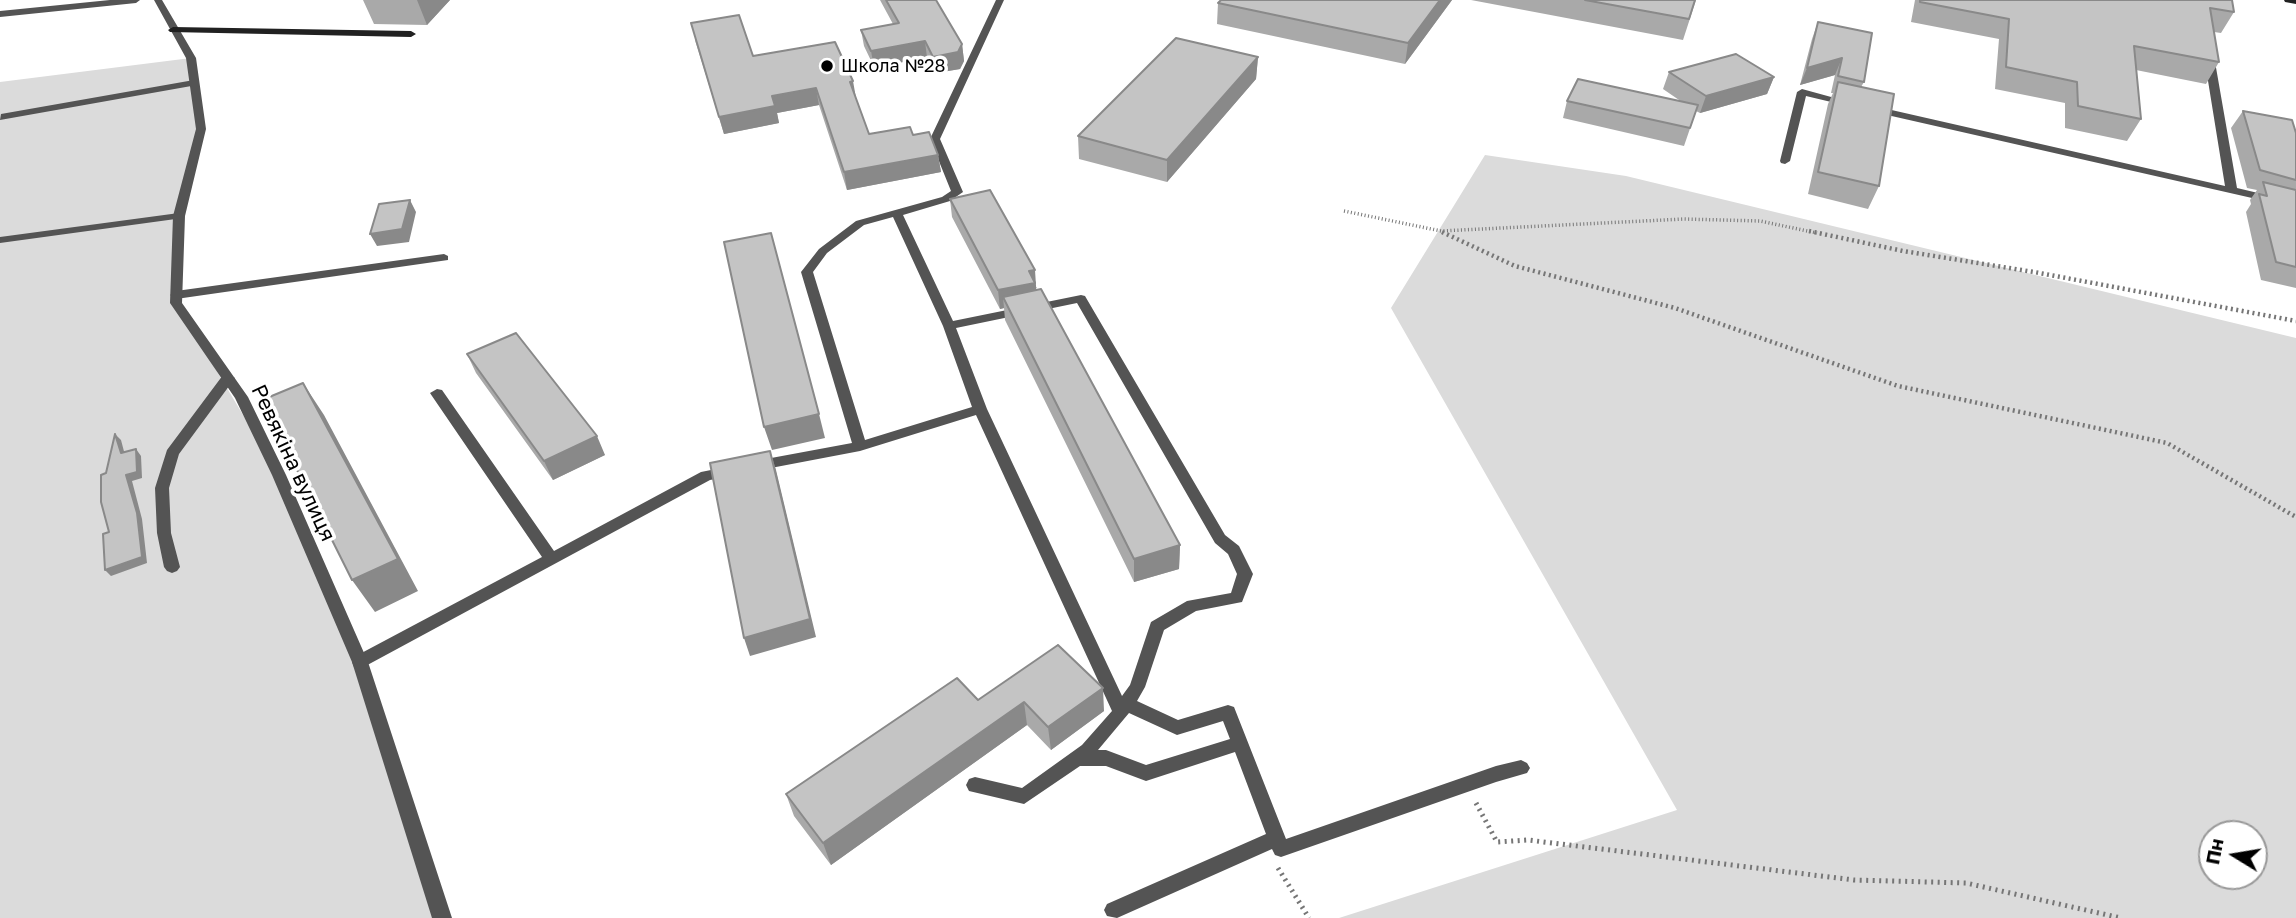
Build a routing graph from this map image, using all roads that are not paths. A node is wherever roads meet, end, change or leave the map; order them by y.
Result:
1 (136, 0) edge
2 (158, 0) edge
3 (1000, 0) edge
4 (2288, 0) edge
5 (2296, 1) edge
6 (0, 13) edge
7 (173, 30) junction
8 (411, 34) dead end
9 (2207, 44) edge
10 (194, 83) junction
11 (1, 117) edge
12 (1785, 161) dead end
13 (2232, 192) junction
14 (2296, 205) edge
15 (897, 214) junction
16 (179, 216) junction
17 (0, 240) edge
18 (444, 258) dead end
19 (176, 295) junction
20 (949, 326) junction
21 (228, 378) junction
22 (437, 393) dead end
23 (980, 409) junction
24 (860, 446) junction
25 (552, 560) junction
26 (172, 567) dead end
27 (360, 662) junction
28 (1123, 708) junction
29 (1240, 743) junction
30 (1077, 758) junction
31 (1521, 768) dead end
32 (975, 785) dead end
33 (1270, 841) junction
34 (1114, 910) dead end
35 (442, 918) edge

1 - 6 street
2 - 7 street, Ревякіна вулиця
3 - 15 street
4 - 5 street
7 - 8 street
7 - 10 street, Ревякіна вулиця
9 - 13 street
10 - 11 street
10 - 16 street, Ревякіна вулиця
12 - 13 street
13 - 14 street
15 - 20 street
15 - 24 street
16 - 17 street
16 - 19 street, Ревякіна вулиця
18 - 19 street
19 - 21 street, Ревякіна вулиця
20 - 23 street
20 - 28 street
21 - 26 street
21 - 27 street, Ревякіна вулиця
22 - 25 street
23 - 24 street
23 - 28 street
24 - 25 street
25 - 27 street
27 - 35 street, Ревякіна вулиця
28 - 29 street
28 - 30 street
29 - 30 street
29 - 33 street
30 - 32 street
31 - 33 street
33 - 34 street

